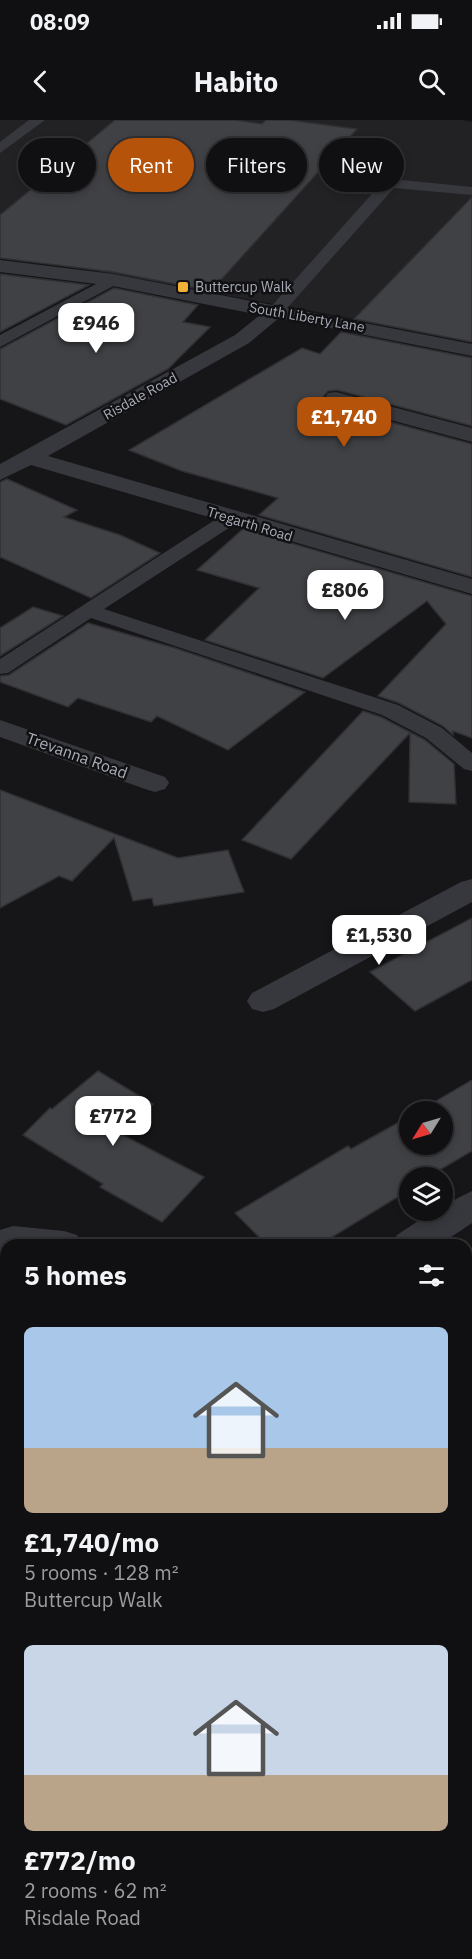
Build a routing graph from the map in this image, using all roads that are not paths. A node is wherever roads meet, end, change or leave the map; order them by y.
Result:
1 (38, 120) edge
2 (0, 148) edge
3 (404, 185) edge
4 (472, 191) edge
5 (382, 192) edge
6 (0, 266) edge
7 (113, 280) junction
8 (275, 312) junction
9 (0, 342) edge
10 (472, 350) edge
11 (336, 398) dead end
12 (467, 428) edge
13 (28, 457) junction
14 (0, 473) edge
15 (231, 518) junction
16 (472, 587) edge
17 (89, 611) junction
18 (0, 668) edge
19 (0, 728) edge
20 (472, 764) edge
21 (155, 783) dead end
22 (472, 889) edge
23 (262, 1001) dead end
24 (472, 1205) edge
25 (419, 1239) edge

1 - 2 lane
3 - 4 lane
5 - 8 lane
6 - 7 street, South Liberty Lane
7 - 8 street, South Liberty Lane
7 - 9 lane
8 - 10 street, South Liberty Lane
8 - 13 street, Risdale Road
11 - 12 street
13 - 14 street, Risdale Road
13 - 15 street, Tregarth Road
15 - 16 street, Tregarth Road
15 - 17 lane
17 - 18 lane
17 - 20 lane
19 - 21 street, Trevanna Road
22 - 23 street
24 - 25 street

